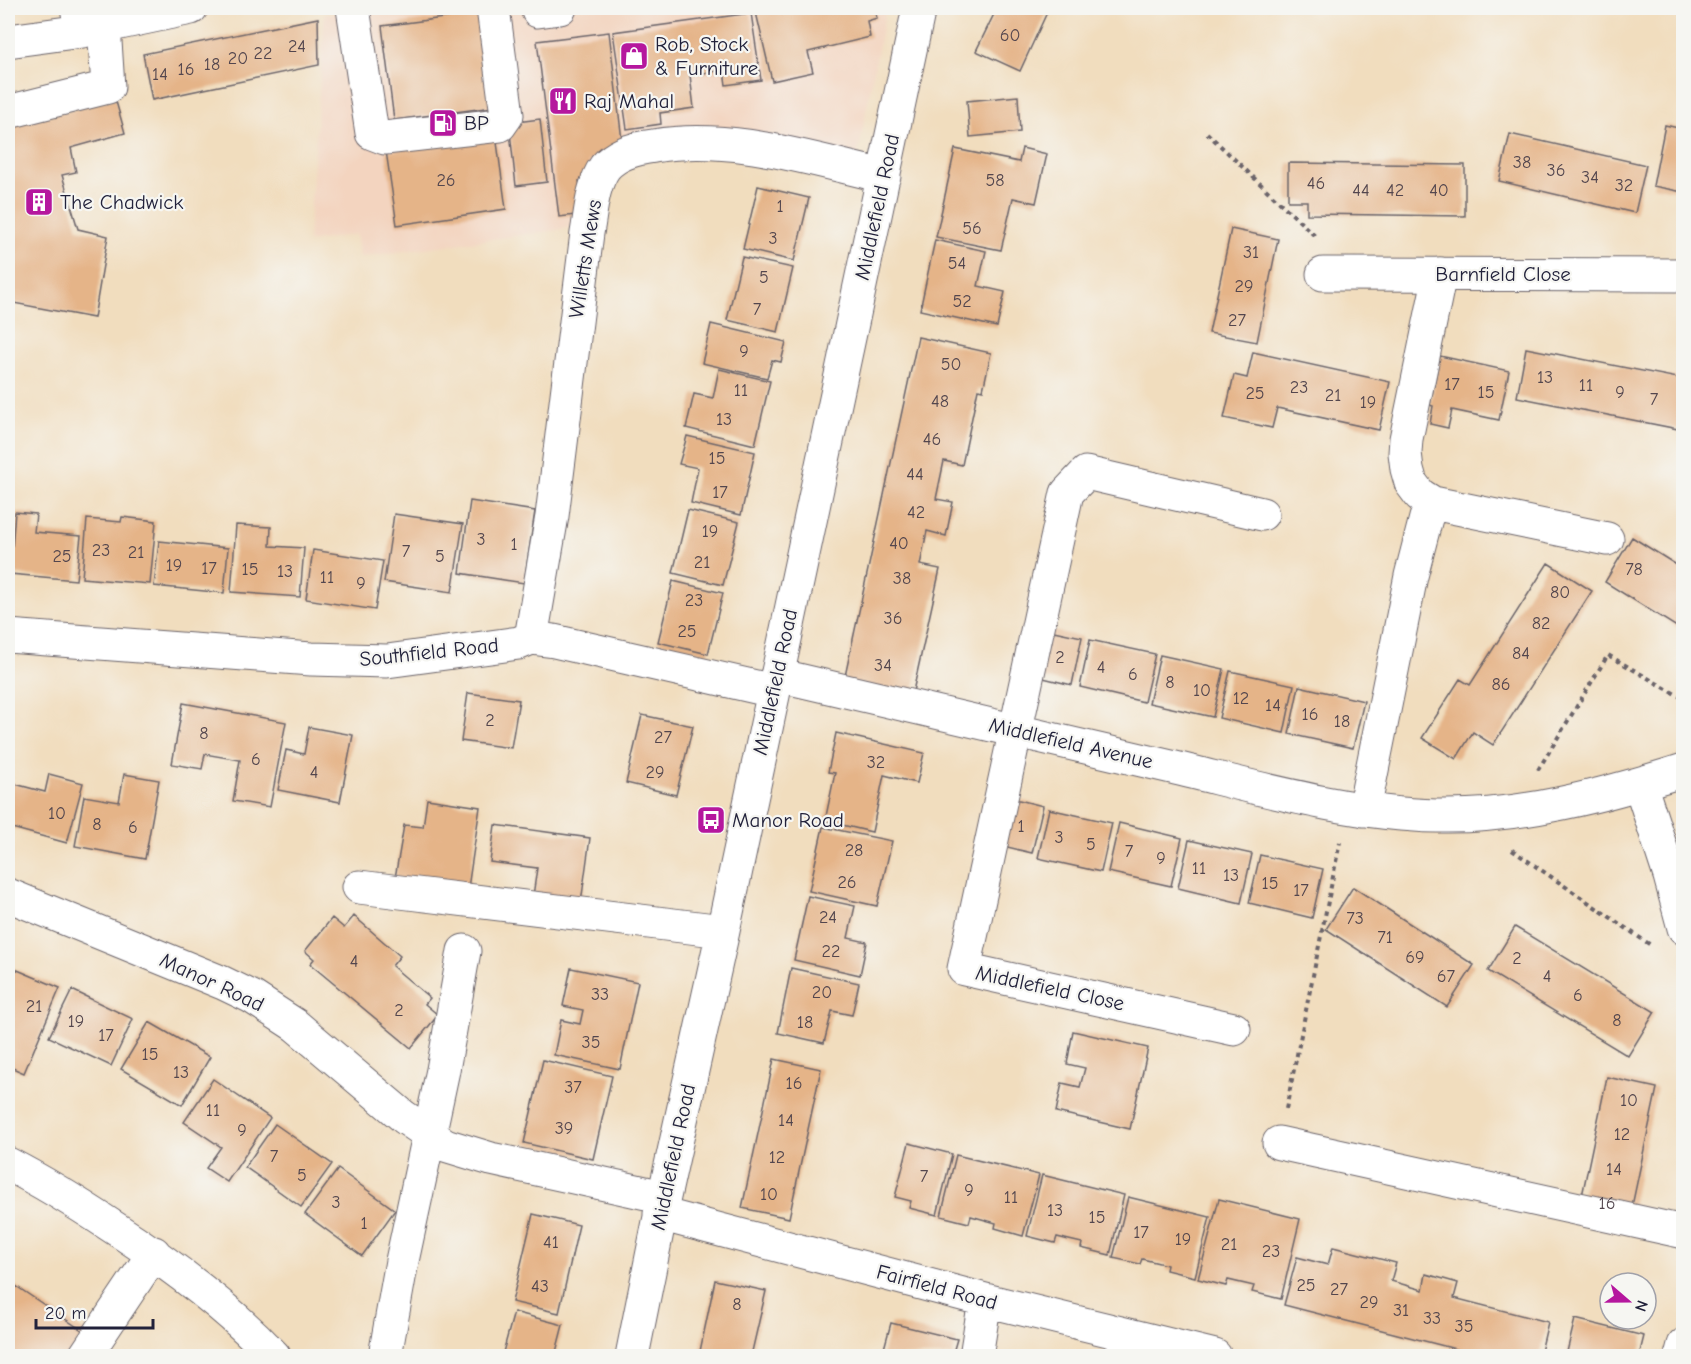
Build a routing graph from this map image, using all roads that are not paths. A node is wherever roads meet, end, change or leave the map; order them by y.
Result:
1 (190, 8) edge
2 (353, 8) edge
3 (493, 8) edge
4 (919, 8) edge
5 (88, 21) edge
6 (8, 41) edge
7 (8, 112) edge
8 (884, 176) junction
9 (1339, 274) road end
10 (1440, 274) junction
11 (1683, 274) edge
12 (1433, 503) junction
13 (1263, 514) dead end
14 (1607, 538) dead end
15 (8, 636) edge
16 (531, 638) junction
17 (775, 683) junction
18 (1015, 730) junction
19 (1683, 770) edge
20 (1640, 784) junction
21 (1356, 808) junction
22 (359, 887) dead end
23 (8, 895) edge
24 (1683, 928) edge
25 (723, 931) junction
26 (464, 951) dead end
27 (1234, 1029) dead end
28 (429, 1136) junction
29 (1279, 1143) road end
30 (8, 1164) edge
31 (662, 1205) junction
32 (1683, 1232) edge
33 (154, 1253) junction
34 (985, 1300) junction
35 (1683, 1345) edge
36 (85, 1356) edge
37 (274, 1356) edge
38 (385, 1356) edge
39 (632, 1356) edge
40 (976, 1356) edge
41 (1215, 1356) edge
42 (1681, 1356) edge

1 - 5 street
2 - 3 street
4 - 8 street, Middlefield Road
5 - 6 street
5 - 7 street
8 - 16 street, Willetts Mews
8 - 17 street, Middlefield Road
9 - 10 street, Barnfield Close
10 - 11 street, Barnfield Close
10 - 12 street
12 - 14 street
12 - 21 street
13 - 18 street
15 - 16 street, Southfield Road
16 - 17 street, Southfield Road
17 - 18 street, Middlefield Avenue
17 - 25 street, Middlefield Road
18 - 21 street, Middlefield Avenue
18 - 27 street, Middlefield Close
19 - 20 street, Middlefield Avenue
20 - 21 street, Middlefield Avenue
20 - 24 street
22 - 25 street
23 - 28 street, Manor Road
25 - 31 street, Middlefield Road
26 - 28 street
28 - 31 street, Manor Road
28 - 38 street
29 - 32 street
30 - 33 street
31 - 34 street, Fairfield Road
31 - 39 street, Middlefield Road
33 - 36 street
33 - 37 street
34 - 40 street
34 - 41 street, Fairfield Road
35 - 42 street

